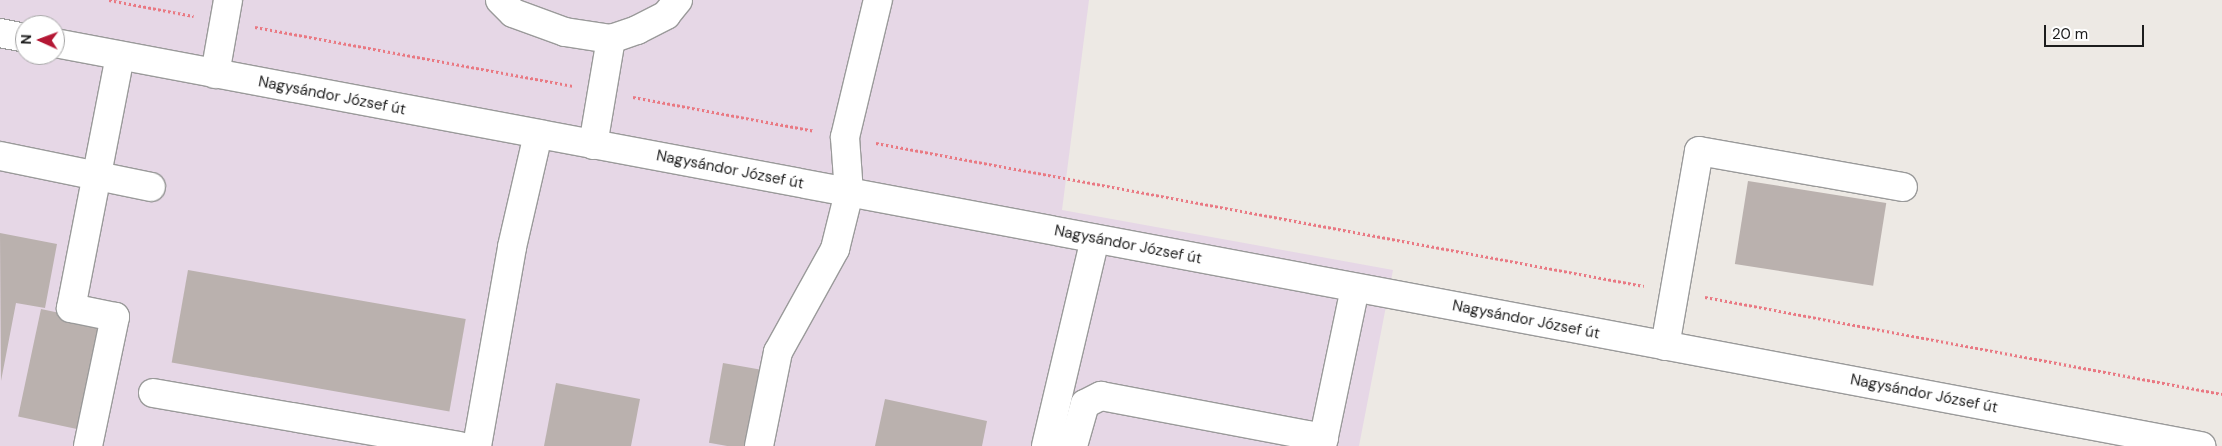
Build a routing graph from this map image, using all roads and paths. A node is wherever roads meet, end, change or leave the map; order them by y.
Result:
1 (109, 0) edge
2 (500, 0) edge
3 (678, 0) edge
4 (878, 0) edge
5 (226, 11) edge
6 (0, 33) edge
7 (15, 36) edge
8 (611, 39) junction
9 (65, 45) edge
10 (120, 56) junction
11 (215, 74) junction
12 (602, 92) junction
13 (538, 134) junction
14 (845, 137) junction
15 (593, 145) junction
16 (0, 156) edge
17 (96, 176) junction
18 (152, 187) dead end
19 (1903, 187) dead end
20 (850, 193) junction
21 (1095, 239) junction
22 (1355, 288) junction
23 (1675, 291) junction
24 (1665, 346) junction
25 (153, 393) dead end
26 (2222, 394) edge
27 (1323, 442) edge
28 (88, 446) edge
29 (459, 446) edge
30 (477, 446) edge
31 (759, 446) edge
32 (1046, 446) edge
33 (1073, 446) edge
34 (2200, 446) edge

1 - 5 path
2 - 8 street
3 - 8 street
4 - 14 street
5 - 11 street
5 - 12 path
6 - 7 street
8 - 12 street
9 - 10 street, Nagysándor József út
10 - 11 street, Nagysándor József út
10 - 17 street
11 - 13 street, Nagysándor József út
12 - 14 path
12 - 15 street
13 - 15 street, Nagysándor József út
13 - 30 street
14 - 20 street
14 - 23 path
15 - 20 street, Nagysándor József út
16 - 17 street
17 - 18 street
17 - 28 street
19 - 23 street
20 - 21 street, Nagysándor József út
20 - 31 street
21 - 22 street, Nagysándor József út
21 - 32 street
22 - 24 street, Nagysándor József út
22 - 27 street
23 - 24 street
23 - 26 path
24 - 34 street, Nagysándor József út
25 - 29 street
27 - 33 street

